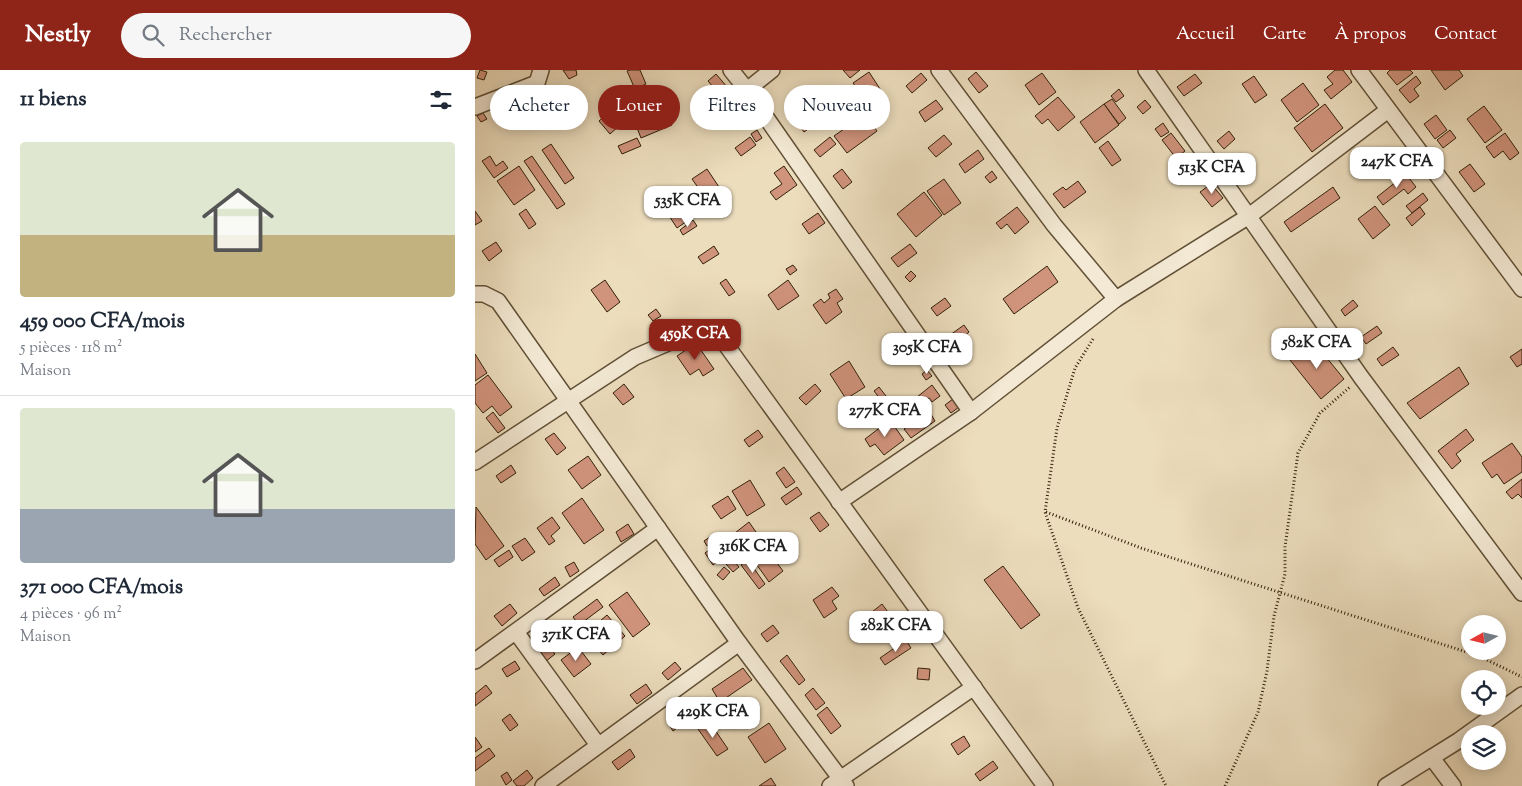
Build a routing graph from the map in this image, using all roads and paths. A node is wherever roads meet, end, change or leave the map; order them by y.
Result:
1 (541, 70) edge
2 (731, 70) edge
3 (772, 70) edge
4 (939, 70) edge
5 (1145, 70) edge
6 (1359, 70) edge
7 (743, 85) edge
8 (753, 85) edge
9 (475, 107) edge
10 (1388, 110) junction
11 (774, 129) edge
12 (1249, 216) junction
13 (1522, 289) edge
14 (475, 294) edge
15 (1116, 299) junction
16 (1096, 334) dead end
17 (1361, 377) junction
18 (567, 400) junction
19 (971, 412) junction
20 (475, 462) edge
21 (839, 502) junction
22 (1045, 512) junction
23 (658, 528) junction
24 (1281, 593) junction
25 (1522, 593) edge
26 (516, 632) junction
27 (739, 643) junction
28 (475, 661) edge
29 (1522, 677) edge
30 (973, 687) junction
31 (1522, 695) edge
32 (599, 745) junction
33 (1432, 758) junction
34 (839, 783) edge
35 (543, 786) edge
36 (1045, 786) edge
37 (1166, 786) edge
38 (1225, 786) edge
39 (1386, 786) edge
40 (1453, 786) edge

1 - 9 street
2 - 7 street
3 - 8 street
4 - 15 street
5 - 12 street
6 - 10 street
10 - 12 street
10 - 13 street
11 - 19 street
12 - 15 street
12 - 17 street
14 - 18 street
15 - 19 street
16 - 22 path
17 - 24 path
17 - 25 street
18 - 20 street
18 - 21 street
18 - 23 street
19 - 21 street
21 - 30 street
22 - 24 path
22 - 37 path
23 - 26 street
23 - 27 street
24 - 29 path
24 - 38 path
26 - 28 street
26 - 32 street
27 - 32 street
27 - 34 street
30 - 34 street
30 - 36 street
31 - 33 street
32 - 35 street
33 - 39 street
33 - 40 street

